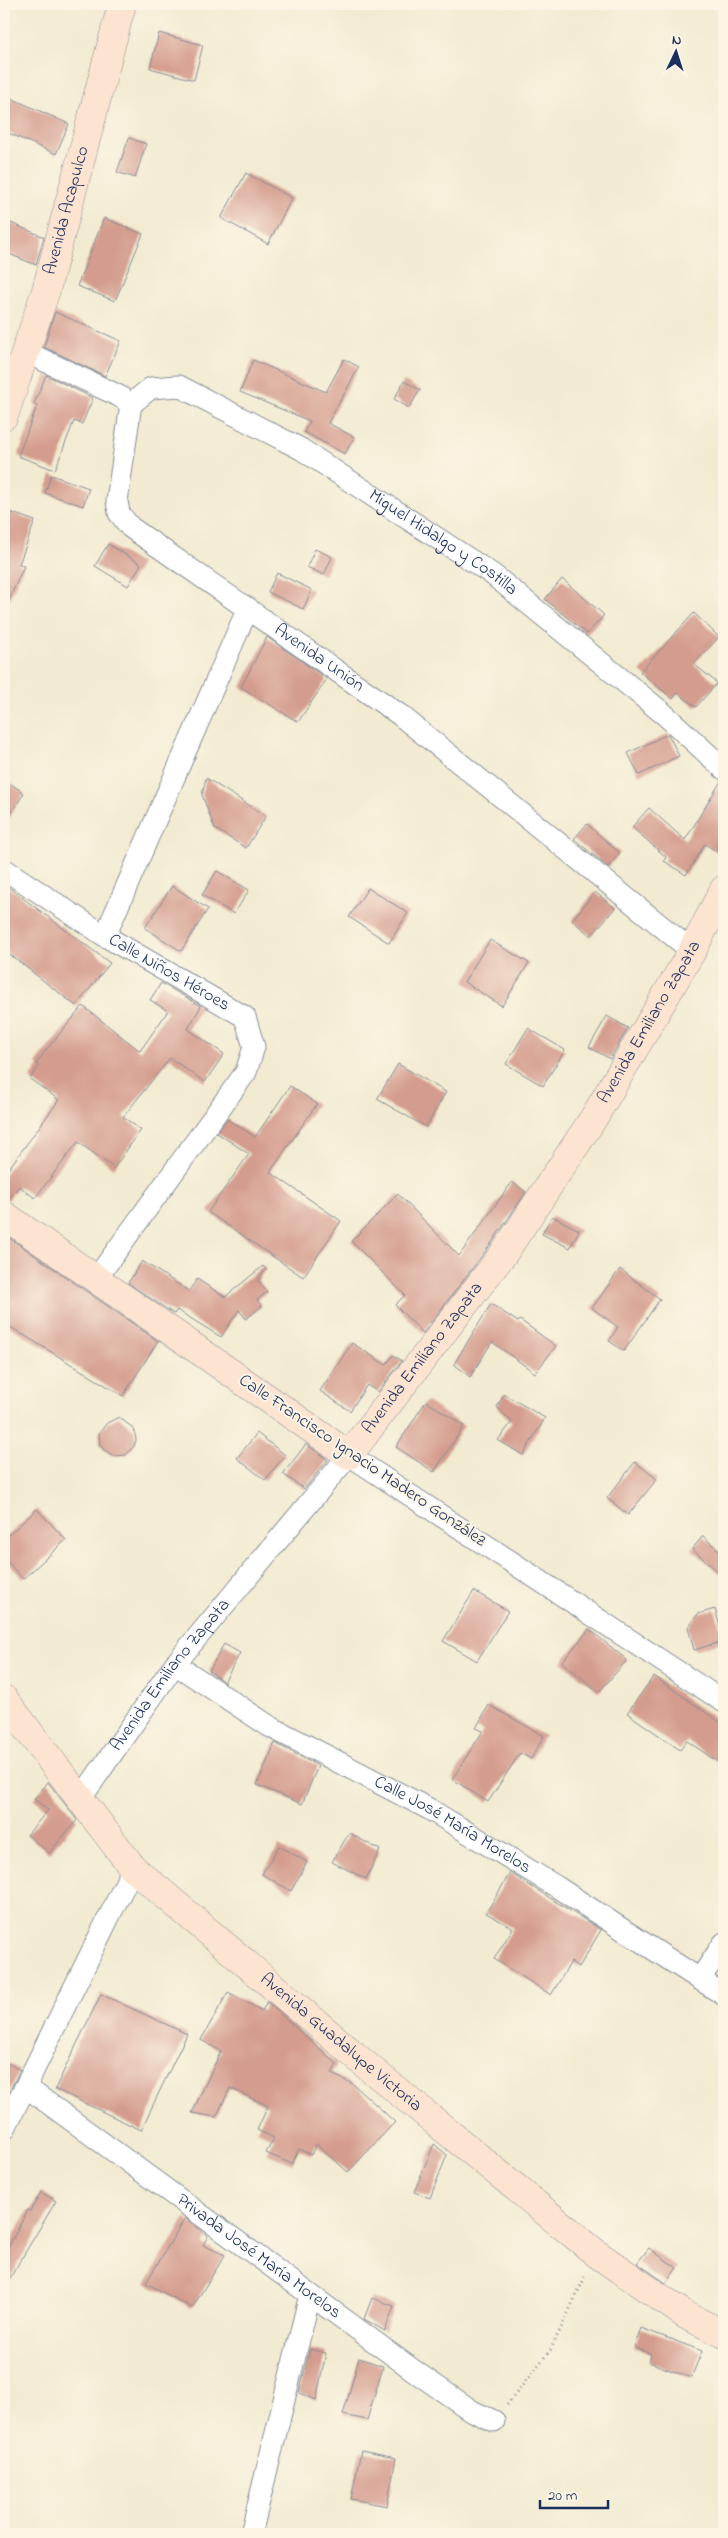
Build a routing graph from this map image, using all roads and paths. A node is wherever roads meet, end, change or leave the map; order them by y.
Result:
1 (122, 4) edge
2 (26, 352) junction
3 (131, 404) junction
4 (4, 416) edge
5 (248, 608) junction
6 (724, 769) edge
7 (4, 869) edge
8 (724, 889) edge
9 (105, 936) junction
10 (692, 951) junction
11 (4, 1215) edge
12 (96, 1279) junction
13 (349, 1454) junction
14 (175, 1664) junction
15 (4, 1700) edge
16 (724, 1702) edge
17 (81, 1798) junction
18 (133, 1868) junction
19 (724, 1943) edge
20 (700, 1979) junction
21 (724, 1995) edge
22 (26, 2087) junction
23 (4, 2130) edge
24 (596, 2254) junction
25 (310, 2295) junction
26 (724, 2334) edge
27 (494, 2421) joint
28 (251, 2534) edge

1 - 2 street, Avenida Acapulco
2 - 3 street
2 - 4 street, Avenida Acapulco
3 - 5 street, Avenida Unión
3 - 6 street, Miguel Hidalgo y Costilla
5 - 9 street, Calle Niños Héroes
5 - 10 street, Avenida Unión
7 - 9 street
8 - 10 street, Avenida Emiliano Zapata
9 - 12 street, Calle Niños Héroes
10 - 13 street, Avenida Emiliano Zapata
11 - 12 street, Calle Francisco Ignacio Madero González
12 - 13 street, Calle Francisco Ignacio Madero González
13 - 14 street, Avenida Emiliano Zapata
13 - 16 street, Calle Francisco Ignacio Madero González
14 - 17 street, Avenida Emiliano Zapata
14 - 20 street, Calle José María Morelos
15 - 17 street, Avenida Guadalupe Victoria
17 - 18 street, Avenida Guadalupe Victoria
18 - 22 street
18 - 24 street, Avenida Guadalupe Victoria
19 - 20 street
20 - 21 street, Calle José María Morelos
22 - 23 street
22 - 25 street, Privada José María Morelos
24 - 26 street, Avenida Guadalupe Victoria
24 - 27 path
25 - 27 street, Privada José María Morelos
25 - 28 street

